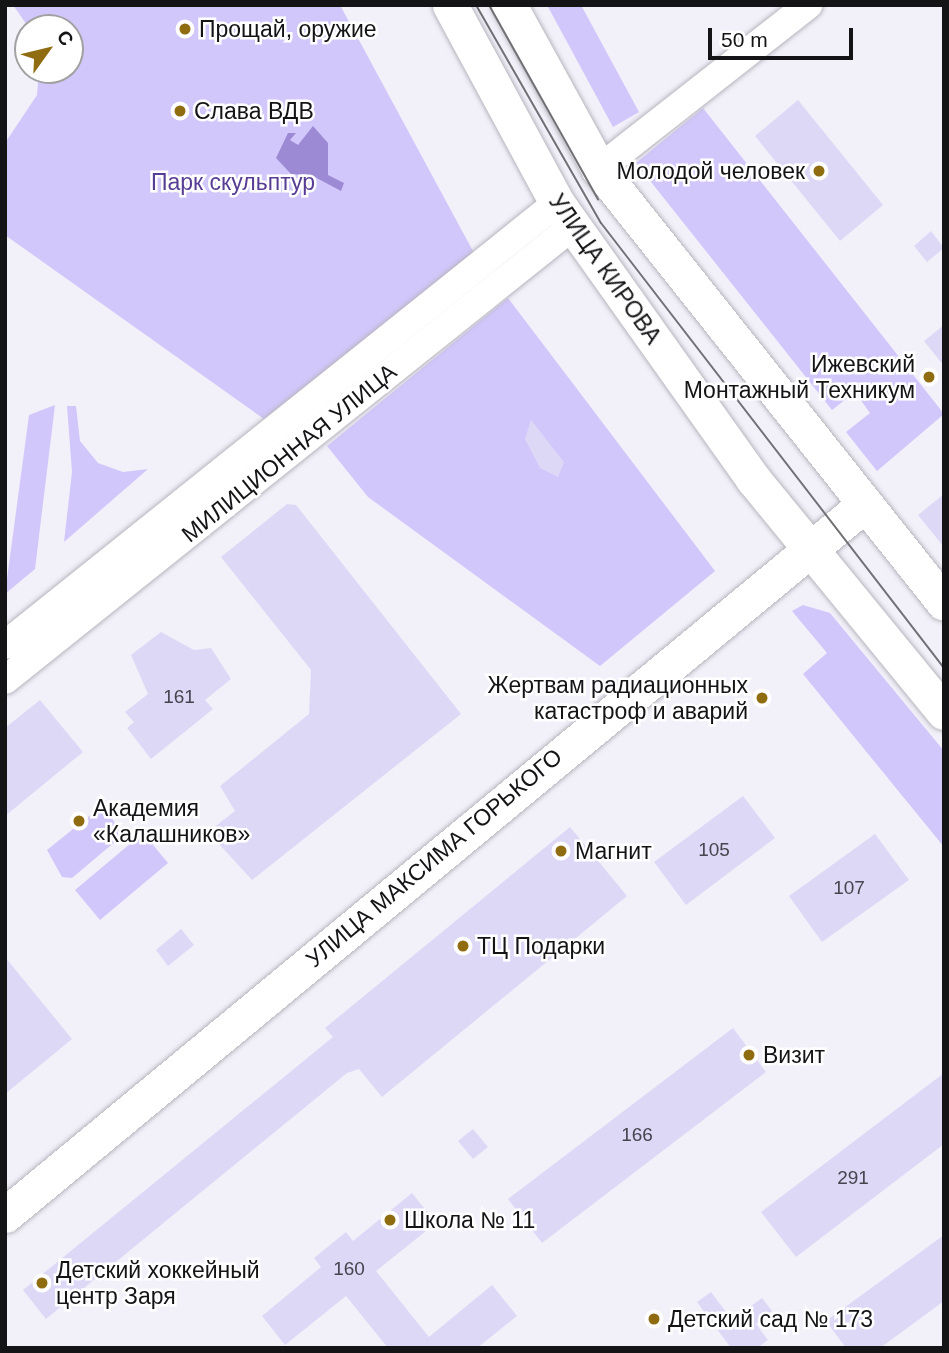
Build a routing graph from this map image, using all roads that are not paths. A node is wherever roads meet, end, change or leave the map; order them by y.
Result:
1 (450, 5) edge
2 (509, 5) edge
3 (808, 5) edge
4 (599, 169) junction
5 (565, 215) junction
6 (865, 504) junction
7 (809, 548) junction
8 (944, 604) edge
9 (5, 645) edge
10 (5, 680) edge
11 (944, 712) edge
12 (5, 1214) edge

1 - 5 main road, УЛИЦА КИРОВА
2 - 4 main road
3 - 4 street
4 - 6 main road
5 - 7 main road, УЛИЦА КИРОВА
5 - 9 street, МИЛИЦИОННАЯ УЛИЦА
5 - 10 street, МИЛИЦИОННАЯ УЛИЦА
6 - 7 main road, УЛИЦА МАКСИМА ГОРЬКОГО
6 - 8 main road
7 - 11 main road, УЛИЦА КИРОВА
7 - 12 main road, УЛИЦА МАКСИМА ГОРЬКОГО

